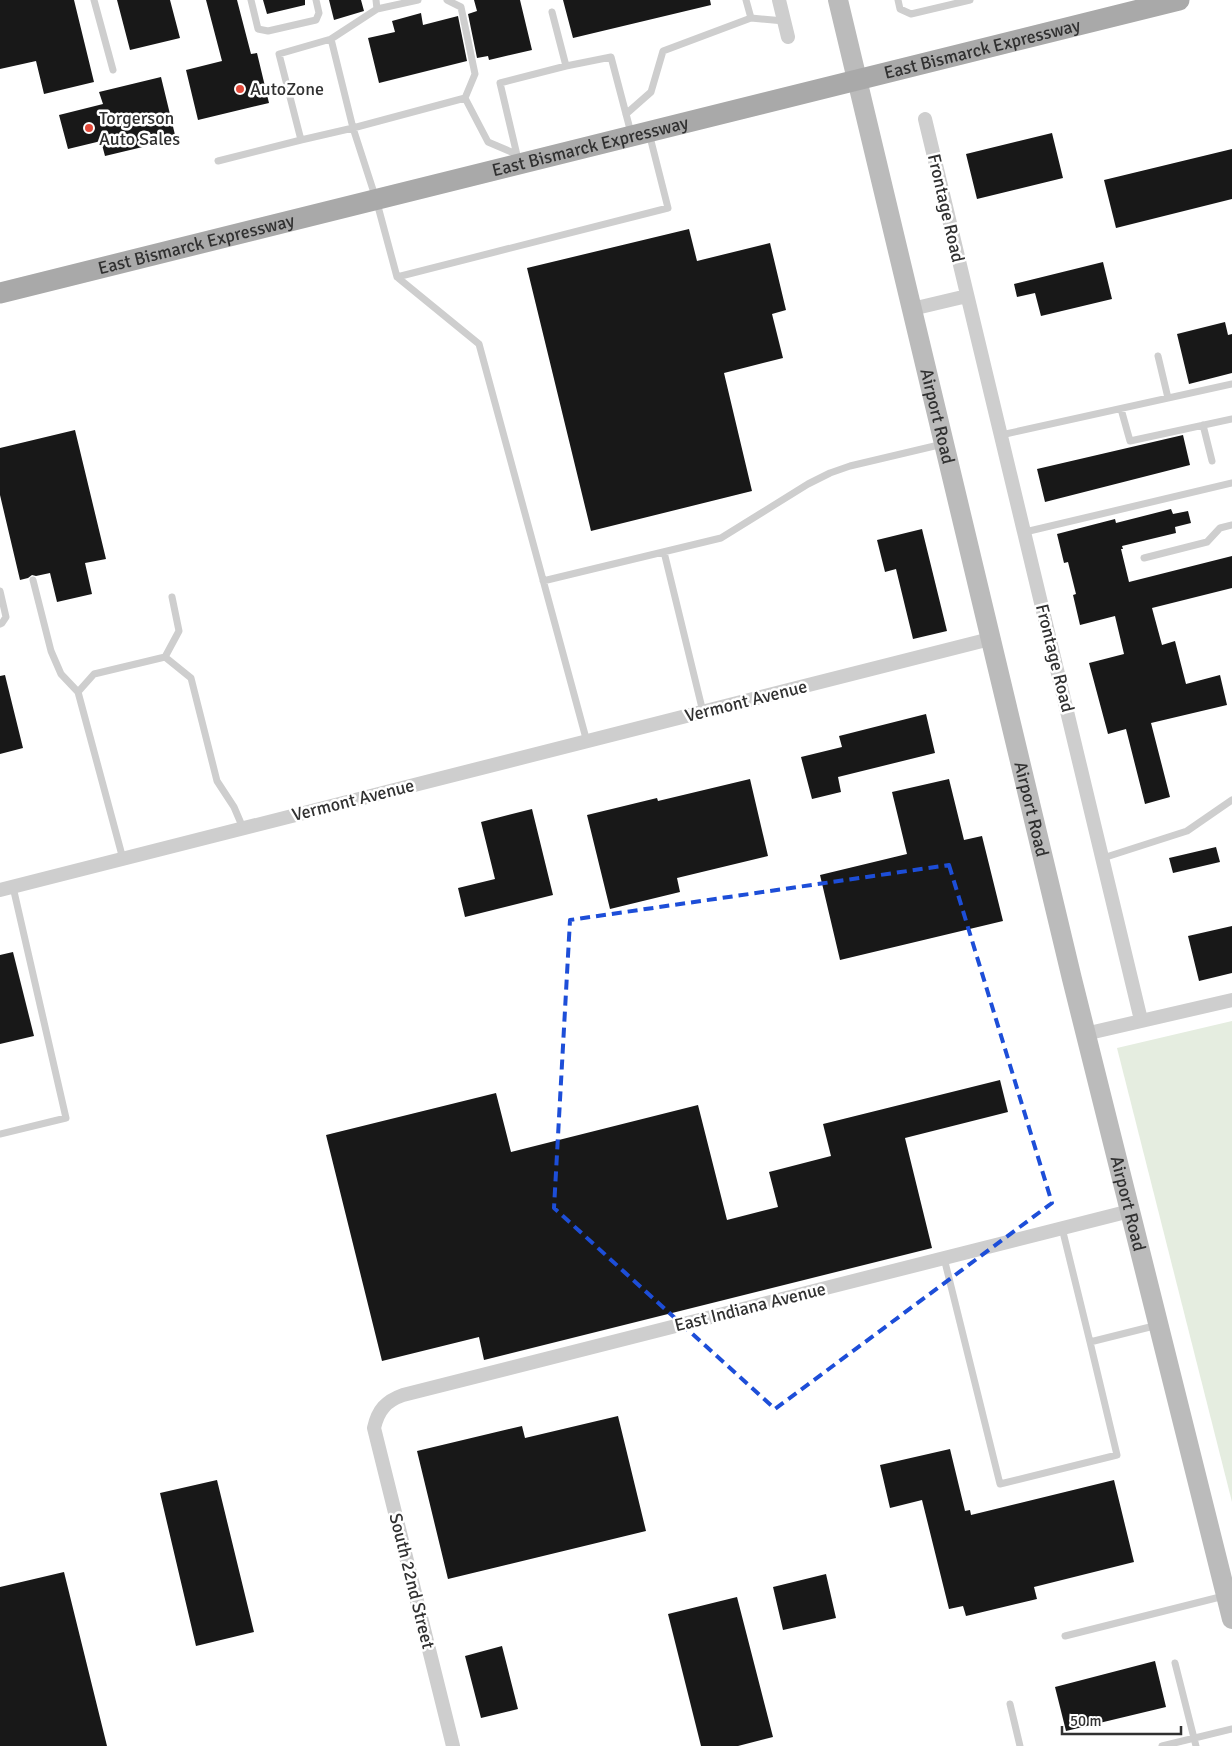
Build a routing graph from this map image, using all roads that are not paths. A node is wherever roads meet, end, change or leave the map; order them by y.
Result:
1 (94, 0) edge
2 (251, 0) edge
3 (316, 0) edge
4 (376, 0) edge
5 (418, 0) edge
6 (447, 0) edge
7 (746, 0) edge
8 (778, 0) edge
9 (838, 0) edge
10 (898, 0) edge
11 (970, 0) edge
12 (1179, 0) edge
13 (377, 9) junction
14 (552, 12) dead end
15 (750, 18) junction
16 (784, 21) junction
17 (788, 37) dead end
18 (330, 39) junction
19 (566, 66) junction
20 (113, 70) dead end
21 (857, 80) junction
22 (465, 98) junction
23 (626, 114) junction
24 (925, 119) dead end
25 (353, 128) junction
26 (640, 134) junction
27 (301, 140) junction
28 (518, 158) junction
29 (218, 161) dead end
30 (376, 200) junction
31 (397, 277) junction
32 (0, 293) edge
33 (967, 296) junction
34 (912, 309) junction
35 (1158, 356) dead end
36 (1232, 384) edge
37 (1168, 398) junction
38 (1121, 409) junction
39 (1232, 419) edge
40 (1203, 425) junction
41 (1001, 436) junction
42 (944, 444) junction
43 (1212, 461) dead end
44 (1232, 483) edge
45 (1232, 525) edge
46 (1024, 532) junction
47 (664, 552) junction
48 (1144, 558) dead end
49 (33, 580) dead end
50 (543, 581) junction
51 (0, 591) edge
52 (172, 597) dead end
53 (0, 624) edge
54 (990, 639) junction
55 (165, 657) junction
56 (78, 692) junction
57 (703, 712) junction
58 (587, 742) junction
59 (1232, 800) edge
60 (243, 828) junction
61 (1104, 858) junction
62 (123, 859) junction
63 (7, 888) edge
64 (1232, 1000) edge
65 (1141, 1020) junction
66 (1085, 1034) junction
67 (0, 1134) edge
68 (1130, 1211) junction
69 (1062, 1228) junction
70 (944, 1258) junction
71 (1158, 1325) junction
72 (1090, 1342) junction
73 (377, 1416) joint
74 (1226, 1595) junction
75 (1232, 1619) edge
76 (1065, 1636) dead end
77 (1175, 1663) dead end
78 (1010, 1704) dead end
79 (1232, 1729) edge
80 (1195, 1742) edge
81 (453, 1746) edge
82 (1020, 1746) edge
83 (1162, 1746) edge

1 - 20 lane
2 - 3 lane
4 - 13 lane
5 - 13 lane
6 - 22 lane
7 - 15 lane
8 - 16 street
9 - 21 main road, Airport Road
10 - 11 lane
12 - 21 main road, East Bismarck Expressway
13 - 18 lane
14 - 19 lane
15 - 16 lane
15 - 23 lane
16 - 17 street
18 - 25 lane
18 - 27 lane
19 - 23 lane
19 - 28 lane
21 - 26 main road, East Bismarck Expressway
21 - 34 main road, Airport Road
22 - 25 lane
22 - 28 lane
23 - 26 lane
24 - 33 street, Frontage Road
25 - 27 lane
25 - 30 lane
26 - 28 main road, East Bismarck Expressway
26 - 31 lane
27 - 29 lane
28 - 30 main road, East Bismarck Expressway
30 - 31 lane
30 - 32 main road, East Bismarck Expressway
31 - 50 lane
33 - 34 street
33 - 41 street, Frontage Road
34 - 42 main road, Airport Road
35 - 37 lane
36 - 37 lane
37 - 38 lane
38 - 40 lane
38 - 41 lane
39 - 40 lane
40 - 43 lane
41 - 46 street, Frontage Road
42 - 47 lane
42 - 54 main road, Airport Road
44 - 46 lane
45 - 48 lane
46 - 61 street, Frontage Road
47 - 50 lane
47 - 57 lane
49 - 56 lane
50 - 58 lane
51 - 53 lane
52 - 55 lane
54 - 57 street, Vermont Avenue
54 - 66 main road, Airport Road
55 - 56 lane
55 - 60 lane
56 - 62 lane
57 - 58 street, Vermont Avenue
58 - 60 street, Vermont Avenue
59 - 61 lane
60 - 62 street, Vermont Avenue
61 - 65 street, Frontage Road
62 - 63 street, Vermont Avenue
63 - 67 lane, Vermont Avenue
64 - 65 street
65 - 66 street
66 - 68 main road, Airport Road
68 - 69 street, East Indiana Avenue
68 - 71 main road, Airport Road
69 - 70 street, East Indiana Avenue
69 - 72 lane
70 - 72 lane
70 - 73 street, East Indiana Avenue
71 - 72 lane
71 - 74 main road, Airport Road
73 - 81 street, South 22nd Street
74 - 75 main road, Airport Road
74 - 76 lane
77 - 80 lane
78 - 82 lane
79 - 80 lane
80 - 83 lane

